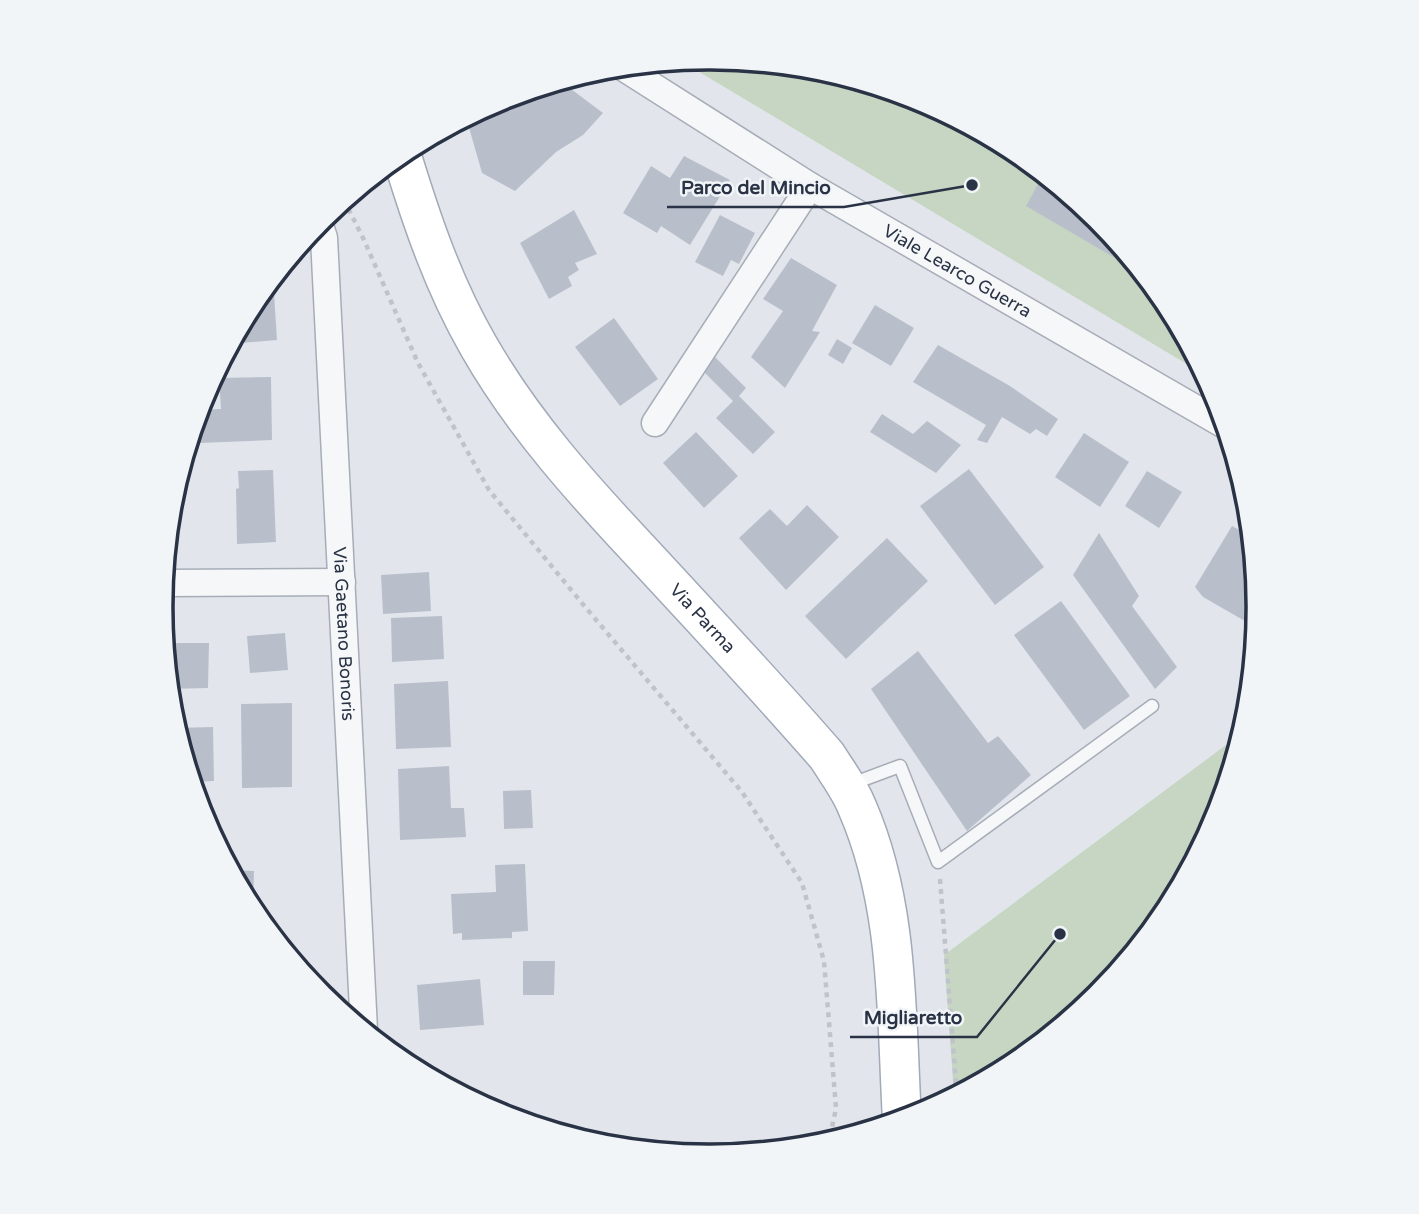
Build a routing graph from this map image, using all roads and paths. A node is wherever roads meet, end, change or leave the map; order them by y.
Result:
1 (636, 75) edge
2 (405, 165) edge
3 (810, 186) junction
4 (349, 209) edge
5 (321, 236) edge
6 (1212, 418) edge
7 (655, 423) dead end
8 (342, 582) junction
9 (173, 583) edge
10 (1152, 706) dead end
11 (846, 787) junction
12 (938, 862) junction
13 (363, 1018) edge
14 (956, 1084) edge
15 (901, 1108) edge
16 (831, 1130) edge

1 - 3 street, Viale Learco Guerra
2 - 11 main road, Via Parma
3 - 6 street, Viale Learco Guerra
3 - 7 street
4 - 16 path
5 - 8 street, Via Gaetano Bonoris
8 - 9 street
8 - 13 street, Via Gaetano Bonoris
10 - 12 lane
11 - 12 lane
11 - 15 main road, Via Parma
12 - 14 path

